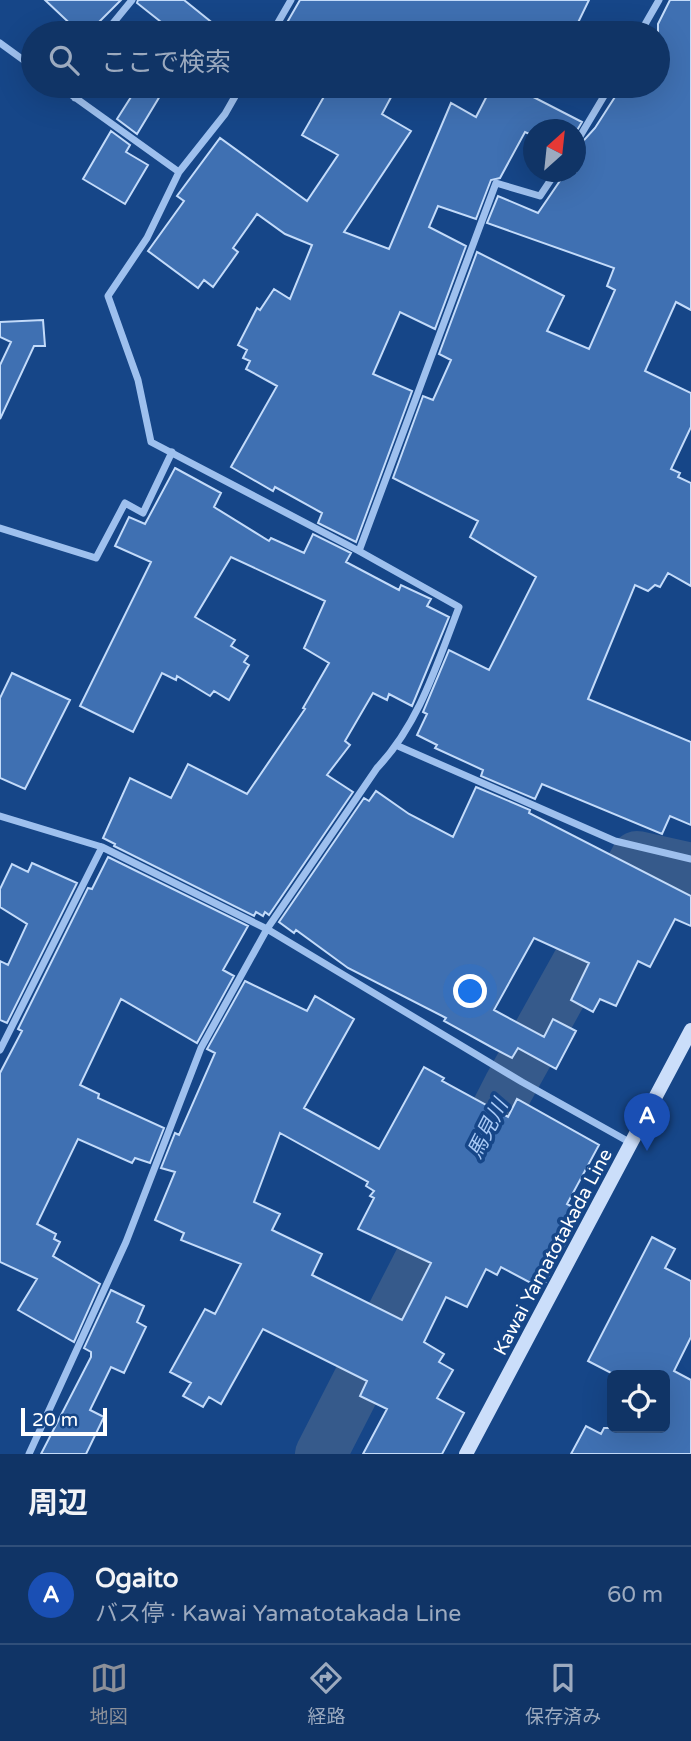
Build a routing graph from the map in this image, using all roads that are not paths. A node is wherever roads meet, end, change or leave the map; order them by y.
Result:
1 (132, 0) edge
2 (291, 0) edge
3 (659, 0) edge
4 (115, 21) edge
5 (279, 21) edge
6 (647, 21) edge
7 (0, 43) edge
8 (21, 58) edge
9 (75, 98) edge
10 (235, 98) edge
11 (603, 98) edge
12 (586, 127) edge
13 (179, 172) junction
14 (549, 182) edge
15 (172, 452) junction
16 (0, 528) edge
17 (359, 551) junction
18 (398, 746) junction
19 (0, 816) edge
20 (102, 847) junction
21 (691, 859) edge
22 (267, 929) junction
23 (691, 1030) edge
24 (0, 1051) edge
25 (633, 1144) junction
26 (29, 1454) edge
27 (466, 1454) edge

1 - 4 street
2 - 5 street
3 - 6 street
7 - 8 street
9 - 13 street
10 - 13 street
11 - 12 street
13 - 15 street
14 - 17 street
15 - 16 street
15 - 17 street
17 - 18 street
18 - 21 street
18 - 22 street
19 - 20 street
20 - 22 street
20 - 24 street
22 - 25 street
22 - 26 street
23 - 25 main road, Kawai Yamatotakada Line
25 - 27 main road, Kawai Yamatotakada Line

